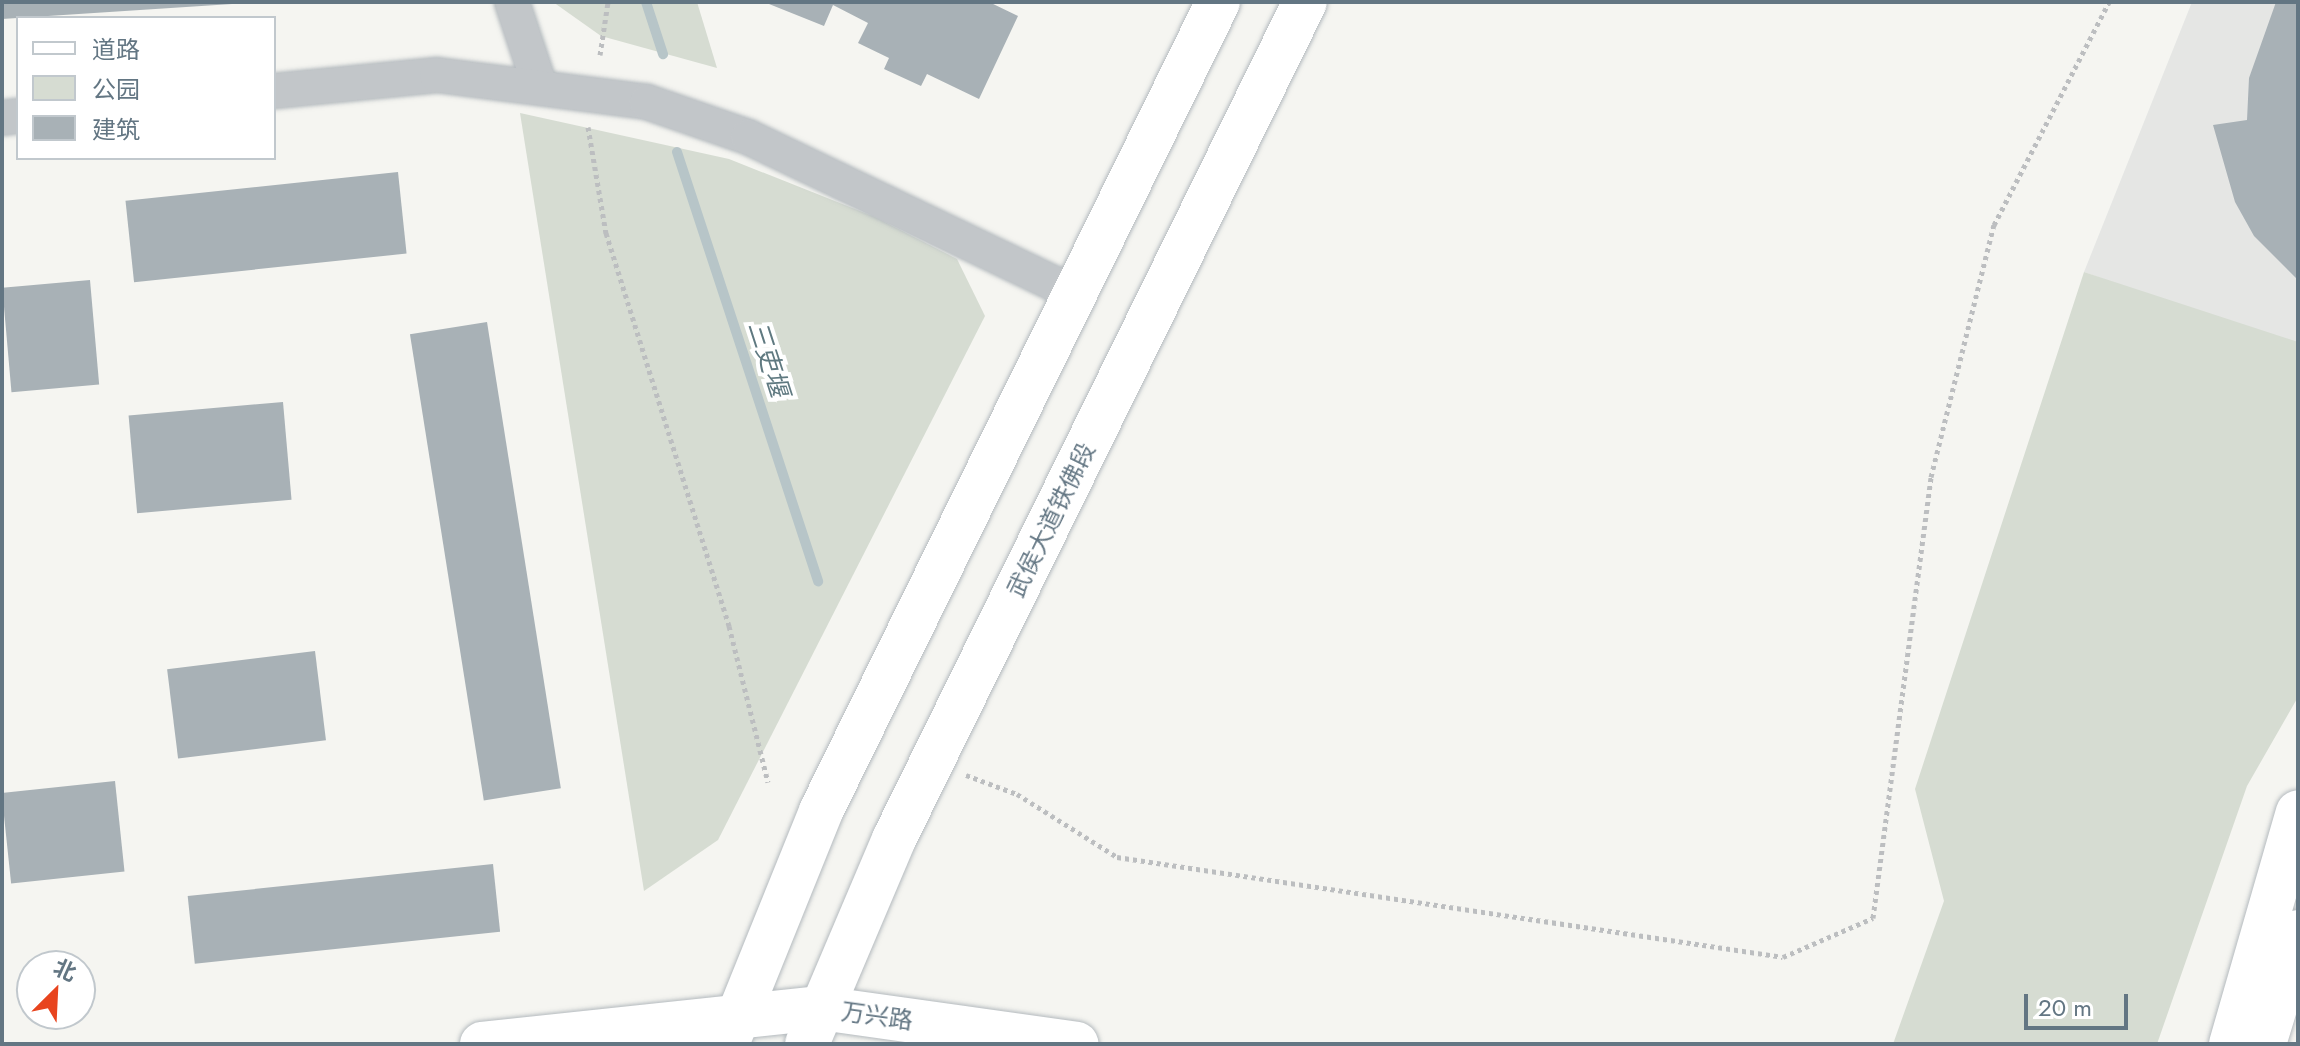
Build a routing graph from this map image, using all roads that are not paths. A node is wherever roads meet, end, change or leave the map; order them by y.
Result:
1 (512, 2) edge
2 (1218, 2) edge
3 (1305, 2) edge
4 (539, 83) junction
5 (276, 91) edge
6 (1075, 294) junction
7 (2298, 812) edge
8 (2298, 932) edge
9 (814, 1026) edge
10 (732, 1032) edge
11 (482, 1044) edge
12 (1076, 1044) edge
13 (2231, 1044) edge
14 (2264, 1044) edge

1 - 4 street
2 - 6 main road
3 - 9 main road, 武侯大道铁佛段
4 - 5 street
4 - 6 street
6 - 10 main road
7 - 13 main road
8 - 14 main road
9 - 10 main road, 万兴路
9 - 12 main road, 万兴路
10 - 11 main road, 万兴路

